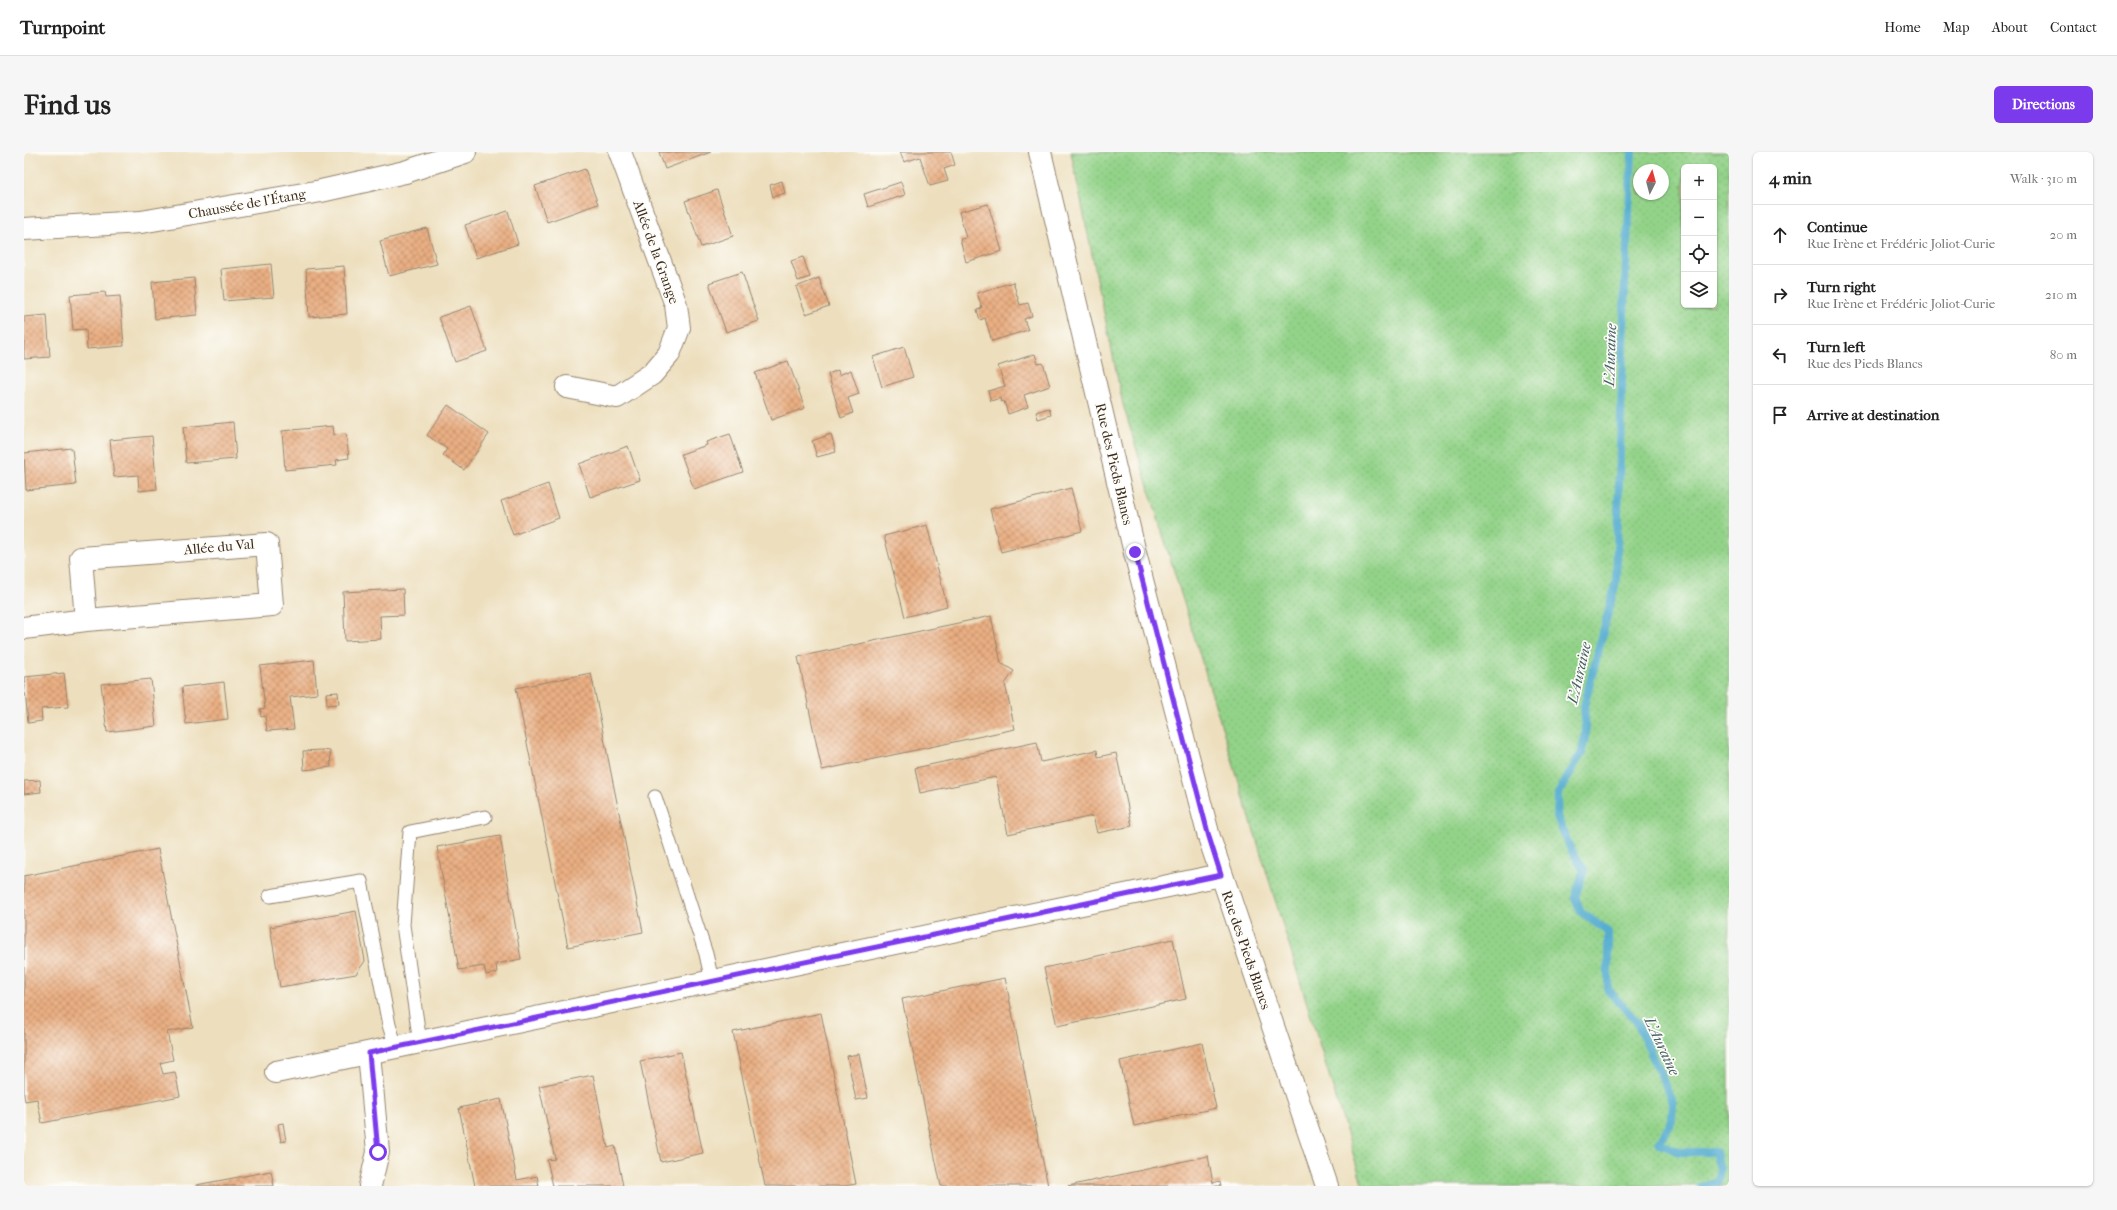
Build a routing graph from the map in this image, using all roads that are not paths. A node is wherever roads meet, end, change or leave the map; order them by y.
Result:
1 (465, 152) edge
2 (620, 152) edge
3 (1040, 152) edge
4 (24, 229) edge
5 (567, 387) dead end
6 (86, 620) junction
7 (24, 628) edge
8 (655, 797) dead end
9 (485, 817) dead end
10 (1221, 875) junction
11 (270, 896) dead end
12 (712, 981) junction
13 (420, 1043) junction
14 (396, 1048) junction
15 (369, 1053) junction
16 (276, 1072) dead end
17 (370, 1186) edge
18 (1326, 1186) edge

1 - 4 street, Chaussée de l'Étang
2 - 5 street, Allée de la Grange
3 - 10 street, Rue des Pieds Blancs
6 - 6 street, Allée du Val
6 - 7 street, Allée du Val
8 - 12 lane
9 - 13 lane
10 - 12 street
10 - 18 street, Rue des Pieds Blancs
11 - 14 lane
12 - 13 street
13 - 14 street
14 - 15 street
15 - 16 street
15 - 17 street

